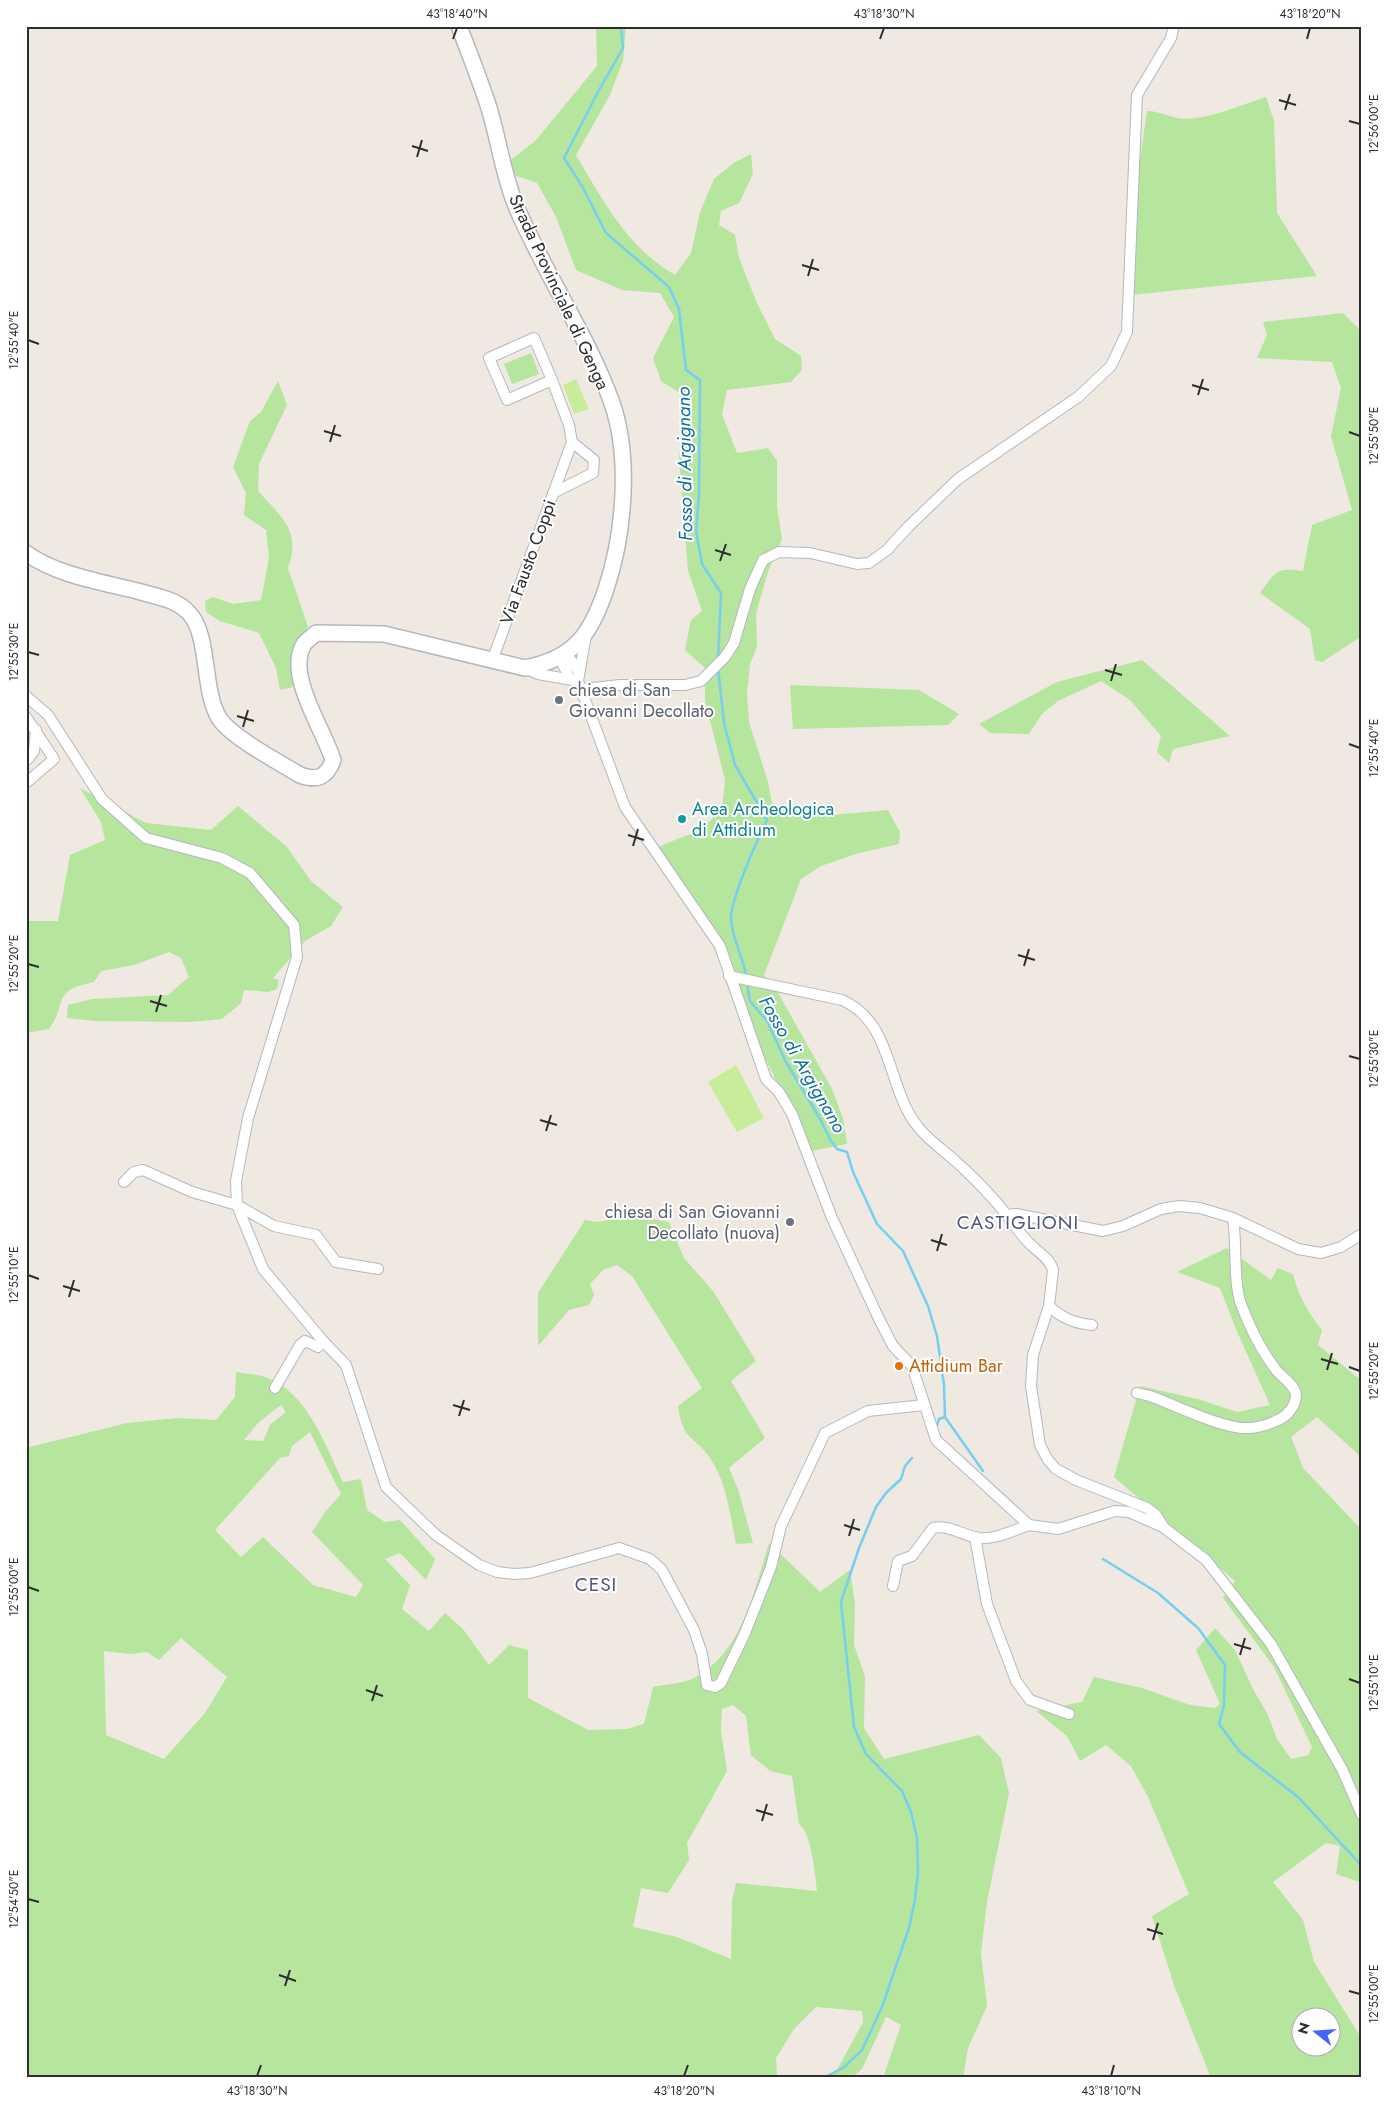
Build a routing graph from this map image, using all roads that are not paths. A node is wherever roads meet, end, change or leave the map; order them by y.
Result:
1 (459, 26) edge
2 (1174, 26) edge
3 (552, 380) junction
4 (572, 442) junction
5 (553, 493) junction
6 (26, 553) edge
7 (587, 632) junction
8 (562, 656) junction
9 (492, 661) junction
10 (526, 668) junction
11 (577, 680) junction
12 (26, 696) edge
13 (26, 717) edge
14 (36, 730) junction
15 (28, 760) dead end
16 (26, 783) edge
17 (732, 976) junction
18 (124, 1182) dead end
19 (236, 1204) junction
20 (1007, 1215) junction
21 (1233, 1218) junction
22 (1362, 1234) edge
23 (378, 1269) dead end
24 (1048, 1306) junction
25 (1092, 1325) dead end
26 (323, 1341) junction
27 (275, 1388) dead end
28 (1137, 1393) dead end
29 (924, 1405) junction
30 (1029, 1526) junction
31 (1164, 1527) junction
32 (975, 1537) junction
33 (893, 1586) dead end
34 (1069, 1714) dead end
35 (1362, 1815) edge

1 - 7 main road, Strada Provinciale di Genga
2 - 11 street
3 - 3 street
3 - 4 street
4 - 5 street
4 - 5 street, Via Fausto Coppi
5 - 9 street, Via Fausto Coppi
6 - 9 main road, Strada Provinciale di Genga
7 - 8 main road, Strada Provinciale di Genga
7 - 11 street
8 - 10 main road, Strada Provinciale di Genga
8 - 11 street
9 - 10 main road, Strada Provinciale di Genga
10 - 11 street
11 - 17 street
12 - 19 street
13 - 14 street
14 - 15 street
14 - 16 street
17 - 20 street
17 - 29 street
18 - 19 street
19 - 23 street
19 - 26 street
20 - 21 street
20 - 24 street
21 - 22 street
21 - 28 street
24 - 25 street
24 - 31 street
26 - 27 street
26 - 29 street
29 - 30 street
30 - 31 street
30 - 32 street
31 - 35 street
32 - 33 street
32 - 34 street

